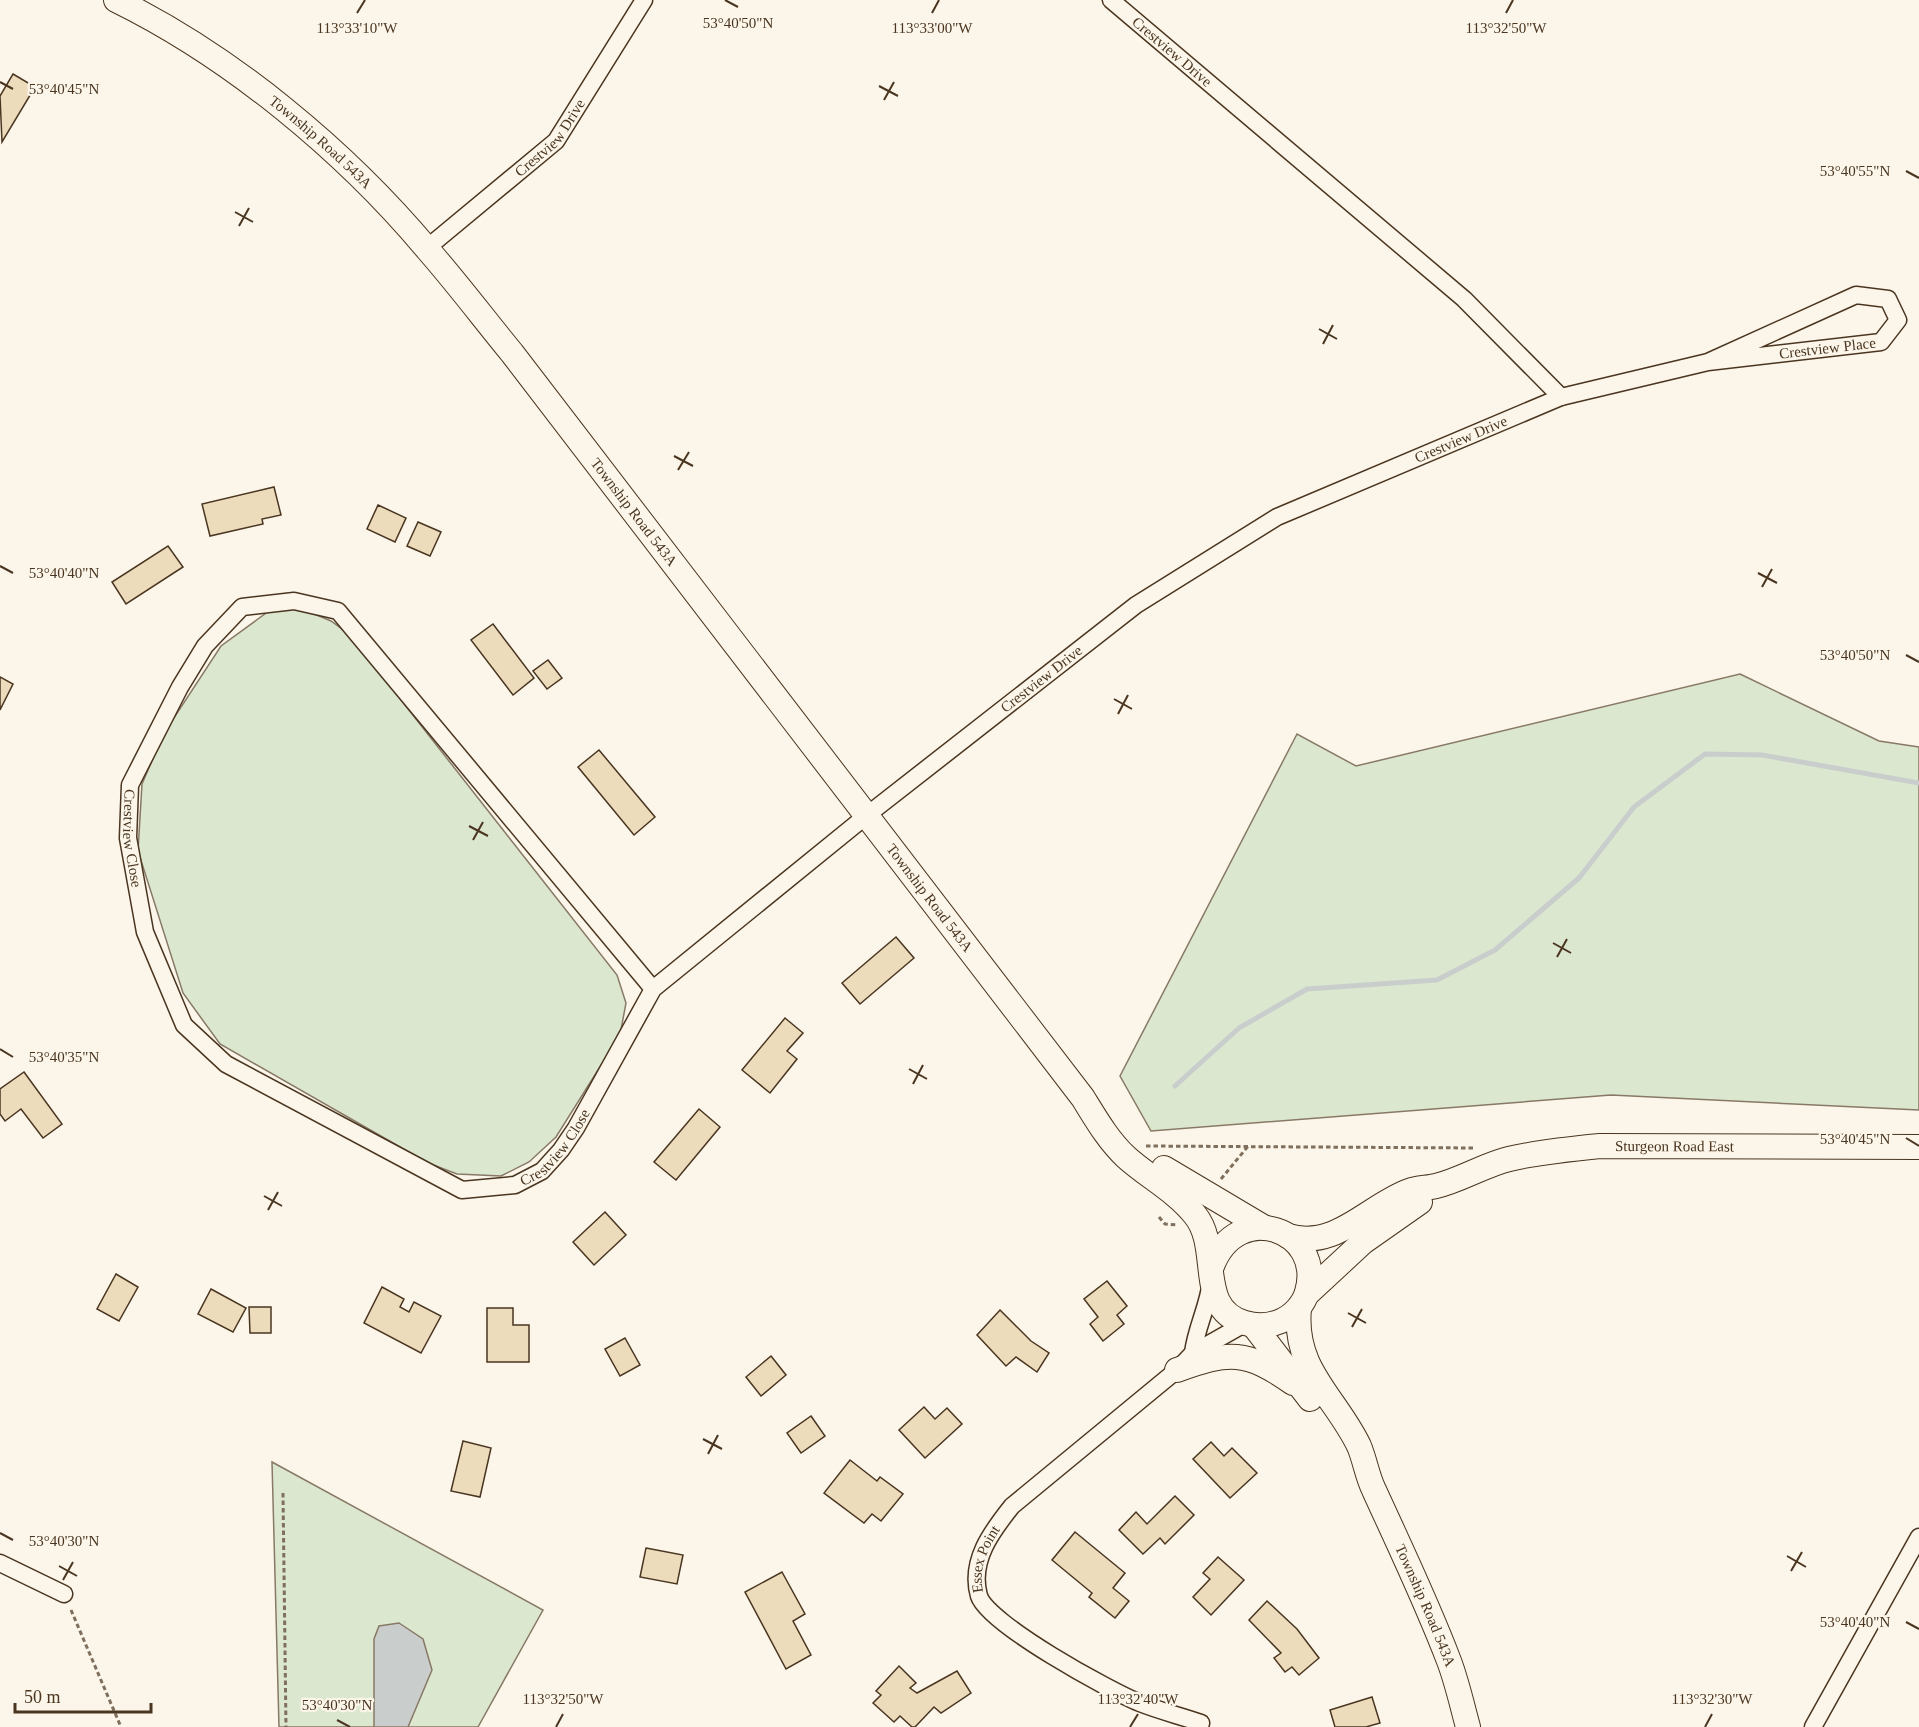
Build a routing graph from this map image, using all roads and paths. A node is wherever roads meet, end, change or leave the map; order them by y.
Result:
1 (116, 0) edge
2 (644, 0) edge
3 (1111, 0) edge
4 (427, 248) junction
5 (1708, 362) junction
6 (1561, 397) junction
7 (866, 816) junction
8 (653, 989) junction
9 (1083, 1098) junction
10 (1250, 1145) dead end
11 (1919, 1147) edge
12 (1219, 1184) dead end
13 (1437, 1186) junction
14 (1159, 1217) dead end
15 (1185, 1222) dead end
16 (1265, 1228) junction
17 (1288, 1236) junction
18 (1212, 1274) junction
19 (1303, 1301) junction
20 (1250, 1324) junction
21 (1185, 1361) junction
22 (1305, 1391) junction
23 (1372, 1487) junction
24 (283, 1493) dead end
25 (1919, 1537) edge
26 (0, 1563) edge
27 (64, 1594) joint
28 (1201, 1723) dead end
29 (121, 1727) edge
30 (286, 1727) edge
31 (1468, 1727) edge
32 (1813, 1727) edge

1 - 4 main road, Township Road 543A
2 - 4 street, Crestview Drive
3 - 6 street, Crestview Drive
4 - 7 main road, Township Road 543A
5 - 5 street, Crestview Place
5 - 6 street, Crestview Place
6 - 7 street, Crestview Drive
7 - 8 street, Crestview Close
7 - 9 main road, Township Road 543A
8 - 8 street, Crestview Close
9 - 16 main road, Township Road 543A
9 - 18 main road, Township Road 543A
10 - 12 path
11 - 13 main road, Sturgeon Road East
13 - 17 main road, Sturgeon Road East
13 - 19 main road, Sturgeon Road East
14 - 15 path
16 - 17 main road, Township Road 543A
16 - 18 main road
17 - 19 main road, Township Road 543A
18 - 20 main road, Township Road 543A
18 - 21 street
19 - 20 main road
19 - 23 main road, Township Road 543A
20 - 21 street, Essex Point
20 - 22 main road, Township Road 543A
21 - 22 main road
21 - 28 street, Essex Point
22 - 23 main road, Township Road 543A
23 - 31 main road, Township Road 543A
24 - 30 path
25 - 32 street
26 - 27 street
27 - 29 path

